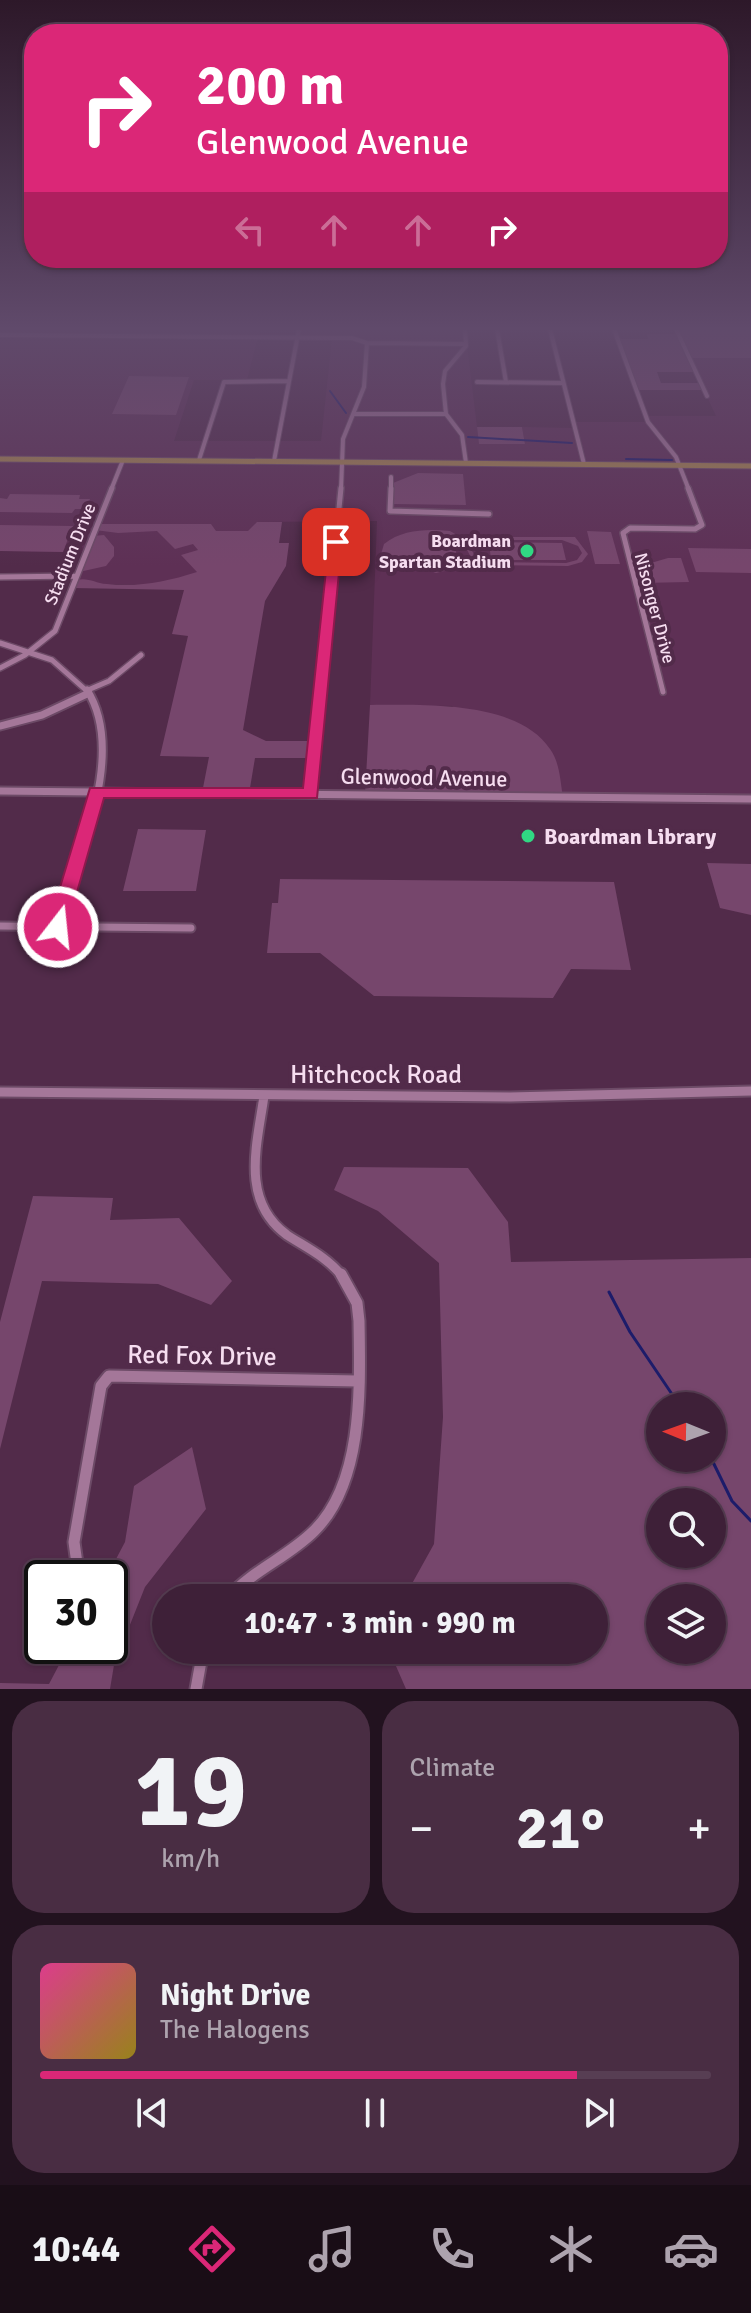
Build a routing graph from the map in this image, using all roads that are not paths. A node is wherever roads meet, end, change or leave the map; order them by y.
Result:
1 (216, 408) edge
2 (284, 408) edge
3 (356, 408) edge
4 (446, 408) edge
5 (569, 408) edge
6 (643, 408) edge
7 (353, 414) junction
8 (446, 414) junction
9 (0, 459) edge
10 (123, 460) junction
11 (199, 460) junction
12 (274, 461) junction
13 (342, 462) junction
14 (466, 463) junction
15 (584, 464) junction
16 (679, 465) junction
17 (751, 466) edge
18 (391, 477) dead end
19 (489, 514) dead end
20 (77, 576) junction
21 (0, 577) edge
22 (0, 643) edge
23 (32, 651) junction
24 (141, 655) dead end
25 (0, 668) edge
26 (88, 691) junction
27 (663, 693) dead end
28 (0, 726) edge
29 (0, 791) edge
30 (97, 792) junction
31 (311, 794) junction
32 (751, 799) edge
33 (0, 926) edge
34 (58, 927) junction
35 (191, 928) dead end
36 (751, 1091) edge
37 (0, 1092) edge
38 (264, 1096) junction
39 (357, 1381) junction
40 (76, 1560) edge
41 (241, 1584) edge
42 (200, 1664) edge
43 (196, 1689) edge

1 - 11 street
2 - 12 street
3 - 7 street
4 - 8 street
5 - 15 street
6 - 16 street
7 - 8 street
7 - 13 street
8 - 14 street
9 - 10 main road
10 - 11 main road
10 - 20 street, Stadium Drive
11 - 12 main road
12 - 13 main road
13 - 14 main road
13 - 31 street
14 - 15 main road
15 - 16 main road
16 - 17 main road
16 - 27 street, Nisonger Drive
18 - 19 street
20 - 21 street
20 - 23 street, Stadium Drive
22 - 23 street
23 - 25 street, Stadium Drive
23 - 26 street
24 - 26 street
26 - 28 street
26 - 30 street
29 - 30 street, Glenwood Avenue
30 - 31 street, Glenwood Avenue
30 - 34 street
31 - 32 street, Glenwood Avenue
33 - 34 street
34 - 35 street
36 - 38 street, Hitchcock Road
37 - 38 street, Hitchcock Road
38 - 39 street
39 - 40 street, Red Fox Drive
39 - 41 street
42 - 43 street

